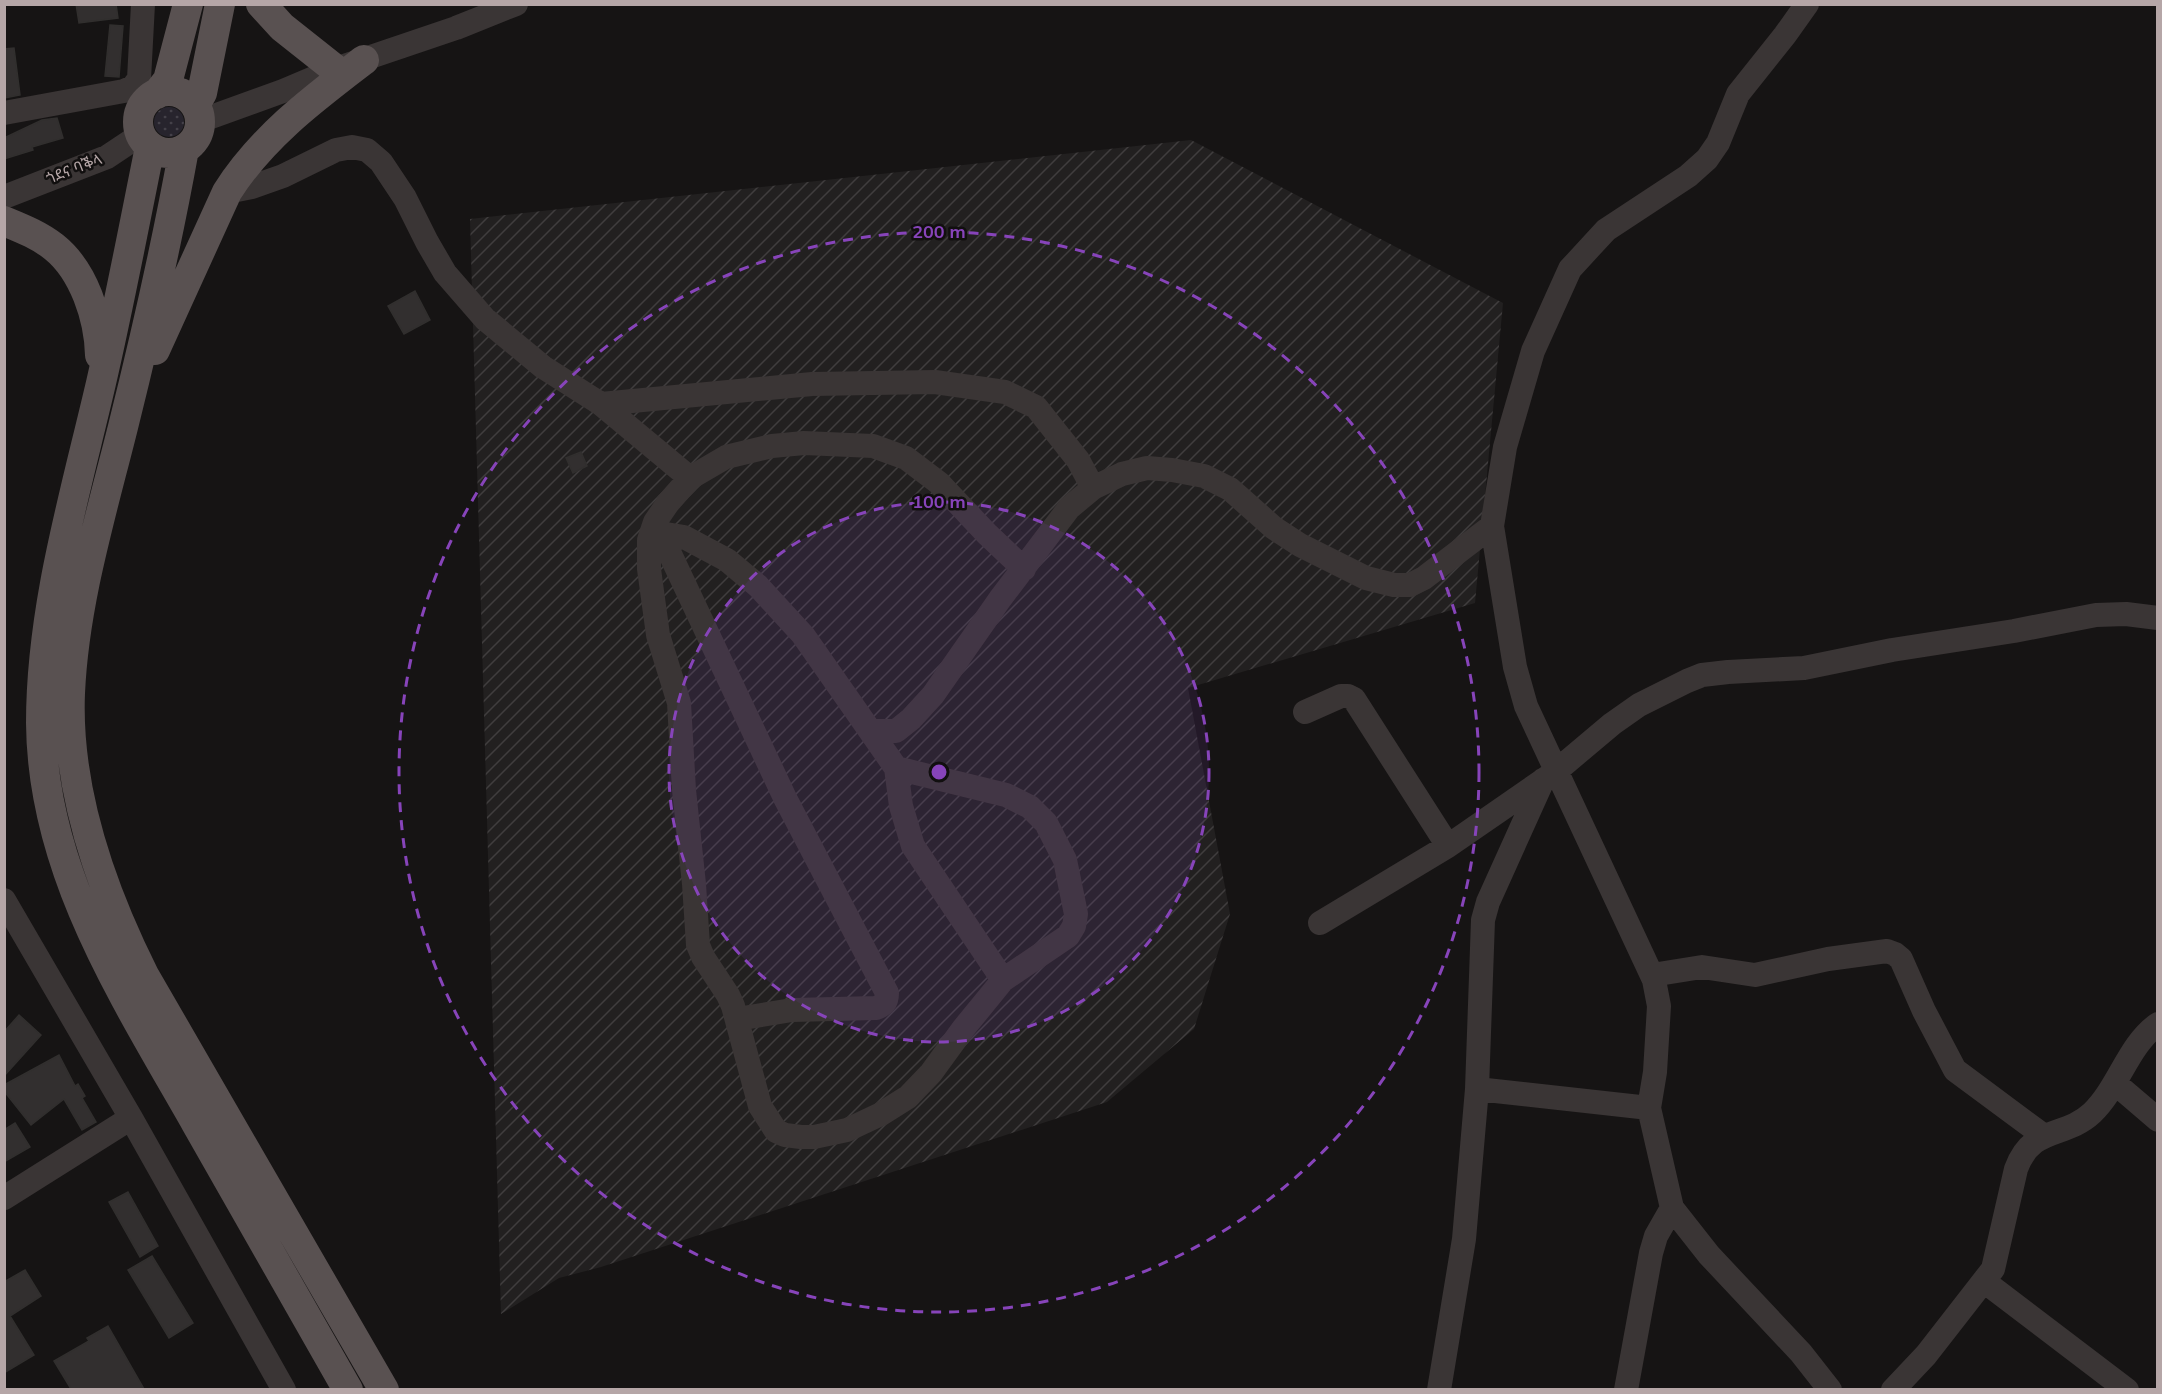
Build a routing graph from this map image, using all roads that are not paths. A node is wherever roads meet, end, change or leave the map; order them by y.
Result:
1 (143, 4) edge
2 (188, 4) edge
3 (220, 4) edge
4 (261, 4) edge
5 (516, 4) edge
6 (1807, 4) edge
7 (364, 60) junction
8 (335, 69) junction
9 (157, 94) junction
10 (4, 113) edge
11 (197, 113) junction
12 (145, 141) junction
13 (184, 149) junction
14 (227, 192) junction
15 (4, 196) edge
16 (4, 221) edge
17 (101, 381) junction
18 (134, 383) junction
19 (601, 404) junction
20 (690, 478) junction
21 (1093, 488) junction
22 (1492, 526) junction
23 (658, 528) junction
24 (1024, 569) junction
25 (2157, 618) edge
26 (1305, 712) dead end
27 (872, 731) junction
28 (896, 768) junction
29 (1549, 776) junction
30 (1448, 846) junction
31 (4, 900) edge
32 (1320, 923) dead end
33 (1652, 975) junction
34 (1003, 980) junction
35 (737, 1019) junction
36 (2157, 1024) edge
37 (2116, 1084) junction
38 (1477, 1089) junction
39 (1649, 1108) junction
40 (131, 1118) junction
41 (2157, 1120) edge
42 (2043, 1136) junction
43 (4, 1198) edge
44 (1672, 1208) junction
45 (1985, 1282) junction
46 (284, 1389) edge
47 (348, 1389) edge
48 (384, 1389) edge
49 (1439, 1389) edge
50 (1626, 1389) edge
51 (1830, 1389) edge
52 (1893, 1389) edge
53 (2127, 1389) edge

1 - 10 street
2 - 9 main road
3 - 11 main road
4 - 8 main road
5 - 7 street
6 - 22 street
7 - 8 street
7 - 14 main road
8 - 11 street
9 - 11 main road
9 - 12 main road
11 - 13 main road
12 - 13 main road
12 - 15 street, ጎደና ባቕላ
12 - 17 main road
13 - 18 main road
14 - 18 main road
14 - 19 street
16 - 17 main road
17 - 47 main road
18 - 48 main road
19 - 20 street
19 - 21 street
20 - 23 street
20 - 24 street
21 - 22 street
21 - 24 street
22 - 29 street
23 - 27 street
23 - 35 street
23 - 35 street
24 - 27 street
25 - 29 street
26 - 30 street
27 - 28 street
28 - 34 street
28 - 34 street
29 - 30 street
29 - 33 street
29 - 38 street
30 - 32 street
31 - 40 street
33 - 39 street
33 - 42 street
34 - 35 street
36 - 37 street
37 - 41 street
37 - 42 street
38 - 39 street
38 - 49 street
39 - 44 street
40 - 43 street
40 - 46 street
42 - 45 street
44 - 50 street
44 - 51 street
45 - 52 street
45 - 53 street

